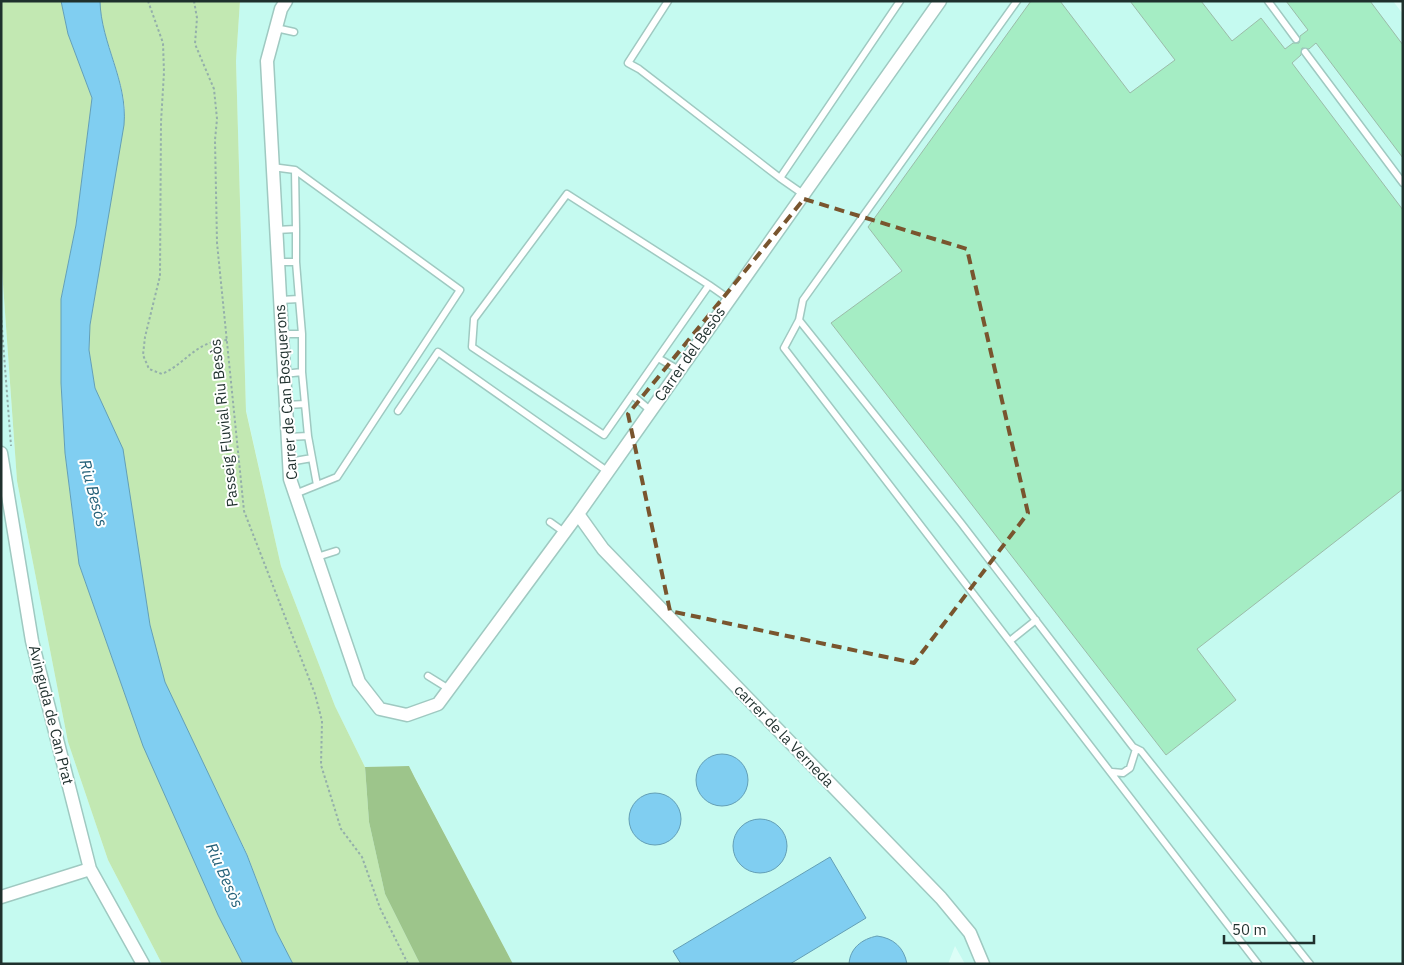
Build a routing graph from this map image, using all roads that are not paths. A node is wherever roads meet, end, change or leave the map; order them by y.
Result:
1 (286, 1) edge
2 (668, 1) edge
3 (900, 1) edge
4 (940, 1) edge
5 (1017, 1) edge
6 (1268, 1) edge
7 (276, 28) junction
8 (294, 32) dead end
9 (1296, 39) dead end
10 (1305, 52) dead end
11 (272, 167) junction
12 (295, 170) junction
13 (780, 178) junction
14 (1403, 183) edge
15 (803, 194) junction
16 (296, 229) junction
17 (276, 230) junction
18 (278, 262) junction
19 (296, 262) junction
20 (709, 286) junction
21 (299, 299) junction
22 (729, 299) junction
23 (280, 300) junction
24 (799, 320) junction
25 (282, 334) junction
26 (302, 334) junction
27 (658, 358) junction
28 (679, 370) junction
29 (302, 372) junction
30 (284, 374) junction
31 (632, 395) junction
32 (305, 404) junction
33 (286, 405) junction
34 (650, 410) junction
35 (398, 411) dead end
36 (308, 436) junction
37 (288, 437) junction
38 (6, 451) edge
39 (312, 458) junction
40 (289, 462) junction
41 (607, 471) junction
42 (317, 485) junction
43 (295, 494) junction
44 (578, 514) junction
45 (551, 522) dead end
46 (564, 532) junction
47 (336, 551) dead end
48 (317, 557) junction
49 (1036, 620) junction
50 (1011, 640) junction
51 (428, 676) dead end
52 (449, 689) junction
53 (438, 704) joint
54 (1136, 749) junction
55 (1112, 772) junction
56 (90, 869) junction
57 (1, 897) edge
58 (143, 964) edge
59 (983, 964) edge
60 (1258, 964) edge
61 (1310, 964) edge

1 - 7 street, Carrer de Can Bosquerons
2 - 13 lane
3 - 13 lane
4 - 15 street, Carrer del Besòs
5 - 24 lane
6 - 9 lane
7 - 8 lane
7 - 11 street, Carrer de Can Bosquerons
10 - 14 lane
11 - 12 lane
11 - 17 street, Carrer de Can Bosquerons
12 - 16 lane
12 - 42 lane
13 - 15 lane
15 - 22 street, Carrer del Besòs
16 - 17 lane
16 - 19 lane
17 - 18 street, Carrer de Can Bosquerons
18 - 19 lane
18 - 23 street, Carrer de Can Bosquerons
19 - 21 lane
20 - 22 lane
20 - 27 lane
20 - 31 lane
21 - 23 lane
21 - 26 lane
22 - 28 street, Carrer del Besòs
23 - 25 street, Carrer de Can Bosquerons
24 - 49 lane
24 - 50 lane
25 - 26 lane
25 - 30 street, Carrer de Can Bosquerons
26 - 29 lane
27 - 28 lane
27 - 31 lane
28 - 34 street, Carrer del Besòs
29 - 30 lane
29 - 32 lane
30 - 33 street, Carrer de Can Bosquerons
31 - 34 lane
32 - 33 lane
32 - 36 lane
33 - 37 street, Carrer de Can Bosquerons
34 - 41 street, Carrer del Besòs
35 - 41 lane
36 - 37 lane
36 - 39 lane
37 - 40 street, Carrer de Can Bosquerons
38 - 56 street, Avinguda de Can Prat
39 - 40 lane
39 - 42 lane
40 - 43 street, Carrer de Can Bosquerons
41 - 44 street, Carrer del Besòs
42 - 43 lane
43 - 48 street, Carrer de Can Bosquerons
44 - 46 street, Carrer del Besòs
44 - 59 street, carrer de la Verneda
45 - 46 lane
46 - 52 street, Carrer del Besòs
47 - 48 lane
48 - 53 street, Carrer de Can Bosquerons
49 - 50 lane
49 - 54 lane
50 - 55 lane
51 - 52 lane
52 - 53 street, Carrer del Besòs
54 - 55 lane
54 - 61 lane
55 - 60 lane
56 - 57 street
56 - 58 street, Avinguda de Can Prat

